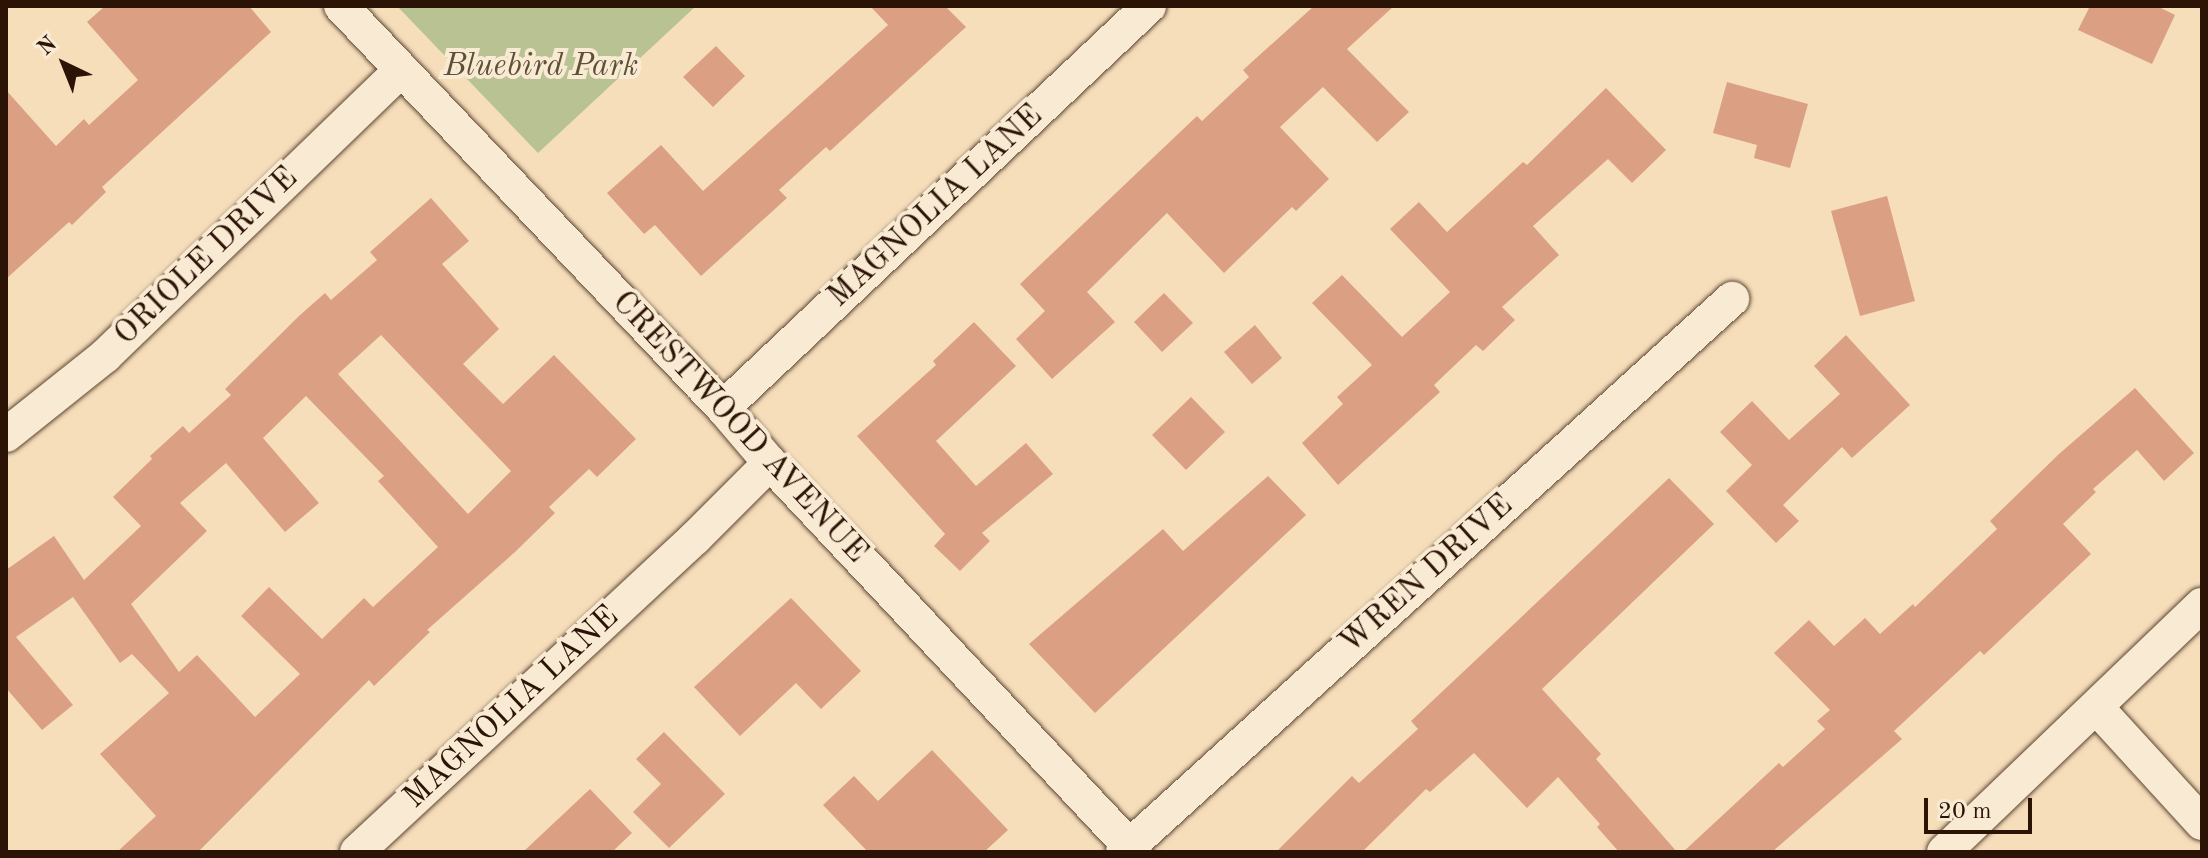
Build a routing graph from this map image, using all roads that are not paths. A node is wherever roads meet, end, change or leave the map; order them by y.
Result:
1 (341, 6) edge
2 (1149, 6) edge
3 (401, 70) junction
4 (1732, 299) dead end
5 (723, 408) junction
6 (6, 435) edge
7 (770, 463) junction
8 (2202, 605) edge
9 (2097, 708) junction
10 (2202, 823) edge
11 (1129, 850) edge
12 (357, 852) edge
13 (1944, 852) edge

1 - 3 street, CRESTWOOD AVENUE
2 - 5 street, MAGNOLIA LANE
3 - 5 street, CRESTWOOD AVENUE
3 - 6 street, ORIOLE DRIVE
4 - 11 street, WREN DRIVE
5 - 7 street, CRESTWOOD AVENUE
7 - 11 street, CRESTWOOD AVENUE
7 - 12 street, MAGNOLIA LANE
8 - 9 street
9 - 10 street
9 - 13 street

